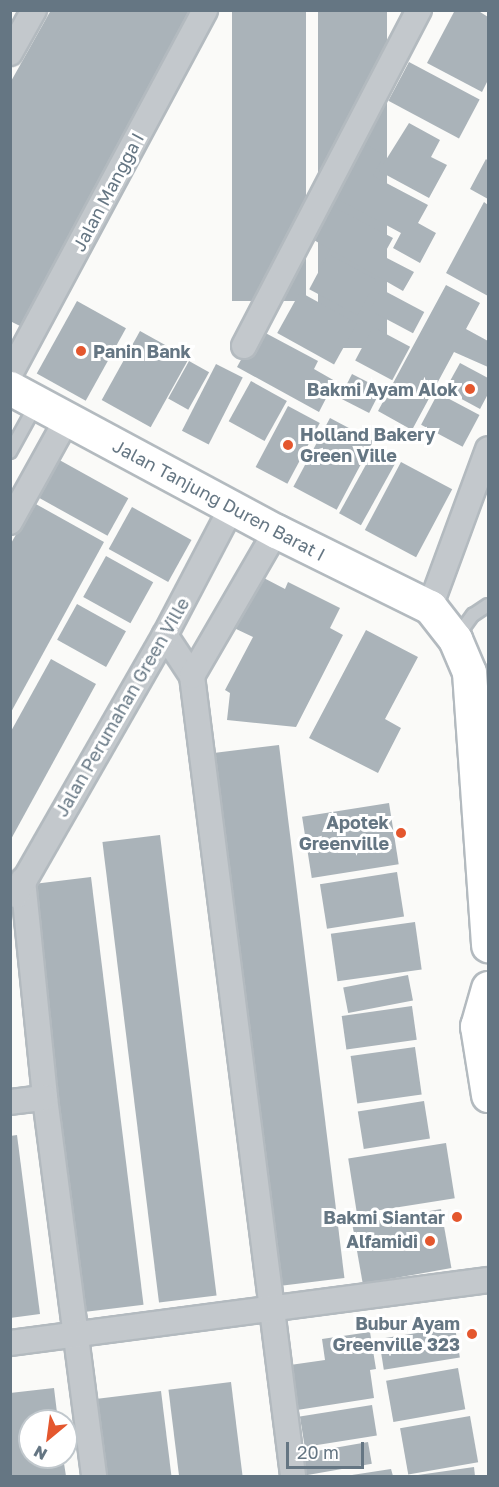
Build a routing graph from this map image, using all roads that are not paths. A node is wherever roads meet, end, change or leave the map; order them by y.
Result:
1 (34, 10) edge
2 (205, 10) edge
3 (419, 10) edge
4 (10, 53) edge
5 (244, 346) dead end
6 (10, 374) edge
7 (24, 396) edge
8 (67, 419) junction
9 (489, 449) edge
10 (10, 452) edge
11 (232, 507) junction
12 (10, 522) edge
13 (276, 531) junction
14 (489, 605) edge
15 (430, 607) junction
16 (165, 635) junction
17 (455, 639) junction
18 (192, 675) junction
19 (482, 738) edge
20 (24, 880) junction
21 (10, 905) edge
22 (489, 945) edge
23 (489, 988) edge
24 (483, 1025) edge
25 (489, 1095) edge
26 (45, 1098) junction
27 (10, 1102) edge
28 (489, 1280) edge
29 (271, 1306) junction
30 (75, 1334) junction
31 (10, 1343) edge
32 (94, 1476) edge
33 (293, 1476) edge

1 - 4 street
2 - 6 street, Jalan Mangga I
3 - 5 street
7 - 8 street, Jalan Tanjung Duren Barat I
7 - 10 lane
8 - 11 street, Jalan Tanjung Duren Barat I
8 - 12 street
9 - 15 street
11 - 13 street, Jalan Tanjung Duren Barat I
11 - 16 street, Jalan Perumahan Green Ville
13 - 15 street, Jalan Tanjung Duren Barat I
13 - 18 street
14 - 17 lane
15 - 17 street
16 - 18 street
16 - 20 street, Jalan Perumahan Green Ville
17 - 19 street
18 - 29 street
19 - 22 street
20 - 21 street, Jalan Perumahan Green Ville
20 - 26 street
23 - 24 street
24 - 25 street
26 - 27 street
26 - 30 street
28 - 29 street
29 - 30 street
29 - 33 street
30 - 31 street
30 - 32 street

